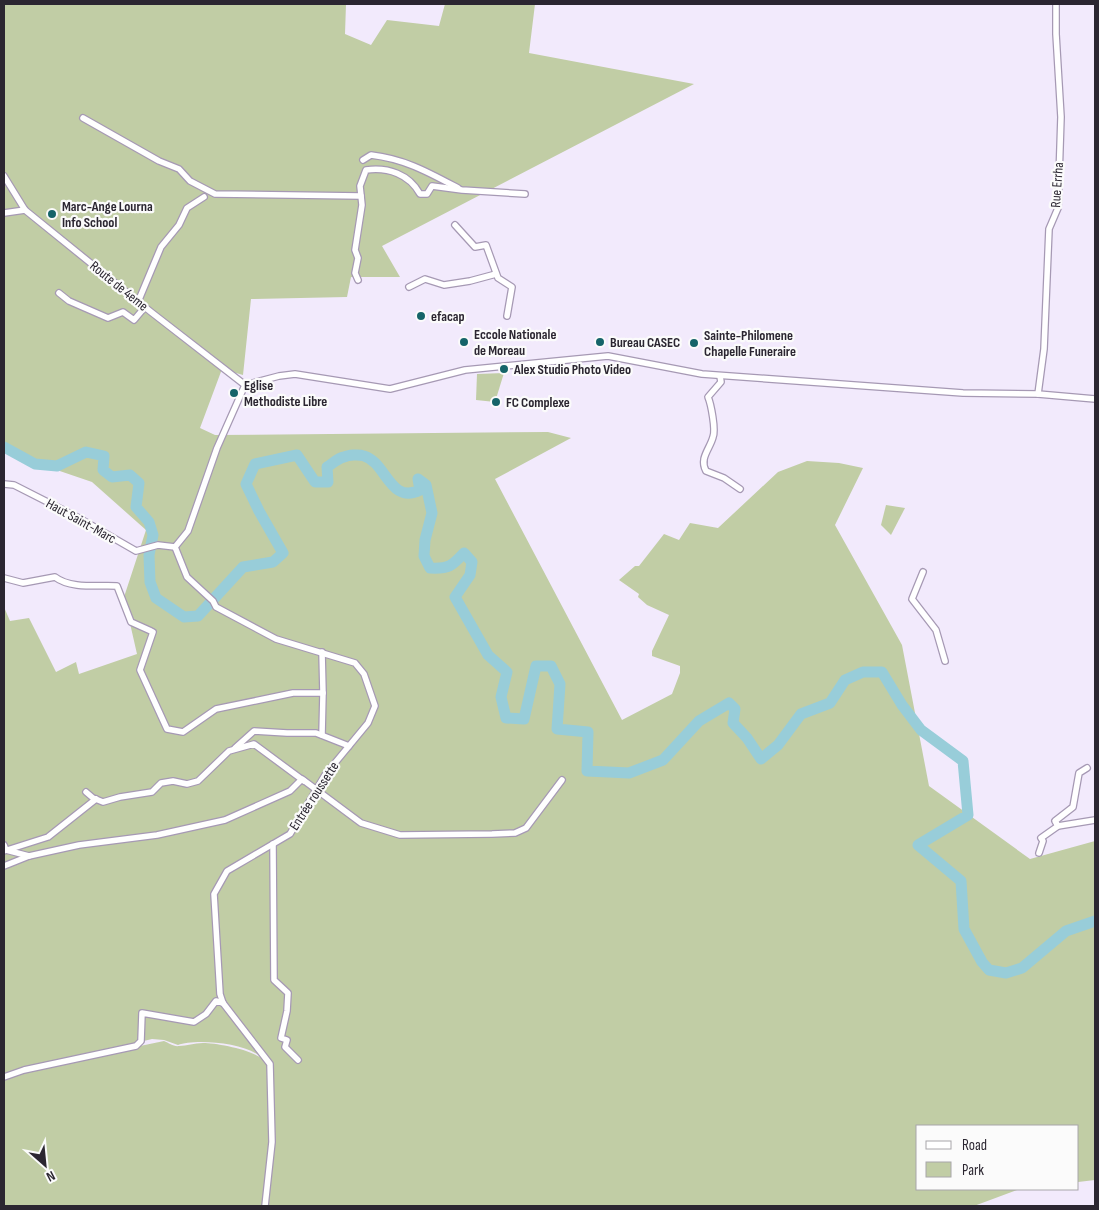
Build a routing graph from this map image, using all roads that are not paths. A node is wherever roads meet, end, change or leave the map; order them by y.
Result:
1 (1056, 4) edge
2 (83, 118) dead end
3 (363, 160) dead end
4 (4, 176) edge
5 (462, 190) junction
6 (525, 194) dead end
7 (361, 196) junction
8 (204, 197) dead end
9 (25, 210) junction
10 (4, 213) edge
11 (455, 225) dead end
12 (496, 274) junction
13 (358, 280) dead end
14 (408, 287) dead end
15 (58, 293) dead end
16 (138, 302) junction
17 (145, 307) junction
18 (507, 316) dead end
19 (720, 376) junction
20 (245, 385) junction
21 (1038, 394) junction
22 (1095, 399) edge
23 (4, 484) edge
24 (740, 489) dead end
25 (175, 547) junction
26 (923, 572) dead end
27 (4, 578) edge
28 (322, 652) junction
29 (945, 661) dead end
30 (323, 694) junction
31 (322, 735) junction
32 (349, 746) junction
33 (233, 750) junction
34 (1086, 768) dead end
35 (562, 780) dead end
36 (304, 781) junction
37 (317, 790) junction
38 (86, 792) dead end
39 (96, 799) junction
40 (1095, 820) edge
41 (1058, 826) junction
42 (273, 844) junction
43 (4, 849) edge
44 (1039, 853) dead end
45 (29, 856) junction
46 (4, 866) edge
47 (223, 1003) junction
48 (298, 1060) dead end
49 (4, 1077) edge
50 (265, 1206) edge

1 - 21 street, Rue Errha
2 - 7 street
3 - 5 street
4 - 9 street, Route de 4eme
5 - 6 street
5 - 7 street
7 - 13 street
8 - 16 street
9 - 10 street
9 - 16 street, Route de 4eme
11 - 12 street
12 - 14 street
12 - 18 street
15 - 17 street
16 - 17 street, Route de 4eme
17 - 20 street, Route de 4eme
19 - 20 street
19 - 21 street
19 - 24 street
20 - 25 street
21 - 22 street
23 - 25 street, Haut Saint-Marc
25 - 28 street, Entrée roussette
26 - 29 street
27 - 30 street
28 - 30 street
28 - 32 street, Entrée roussette
30 - 31 street
31 - 32 street
31 - 33 street
32 - 37 street, Entrée roussette
33 - 36 street
33 - 39 street
34 - 41 street
35 - 37 street
36 - 37 street
36 - 45 street
37 - 42 street, Entrée roussette
38 - 39 street
39 - 43 street
40 - 41 street
41 - 44 street
42 - 47 street, Entrée roussette
42 - 48 street
43 - 45 street
45 - 46 street
47 - 49 street
47 - 50 street, Entrée roussette

